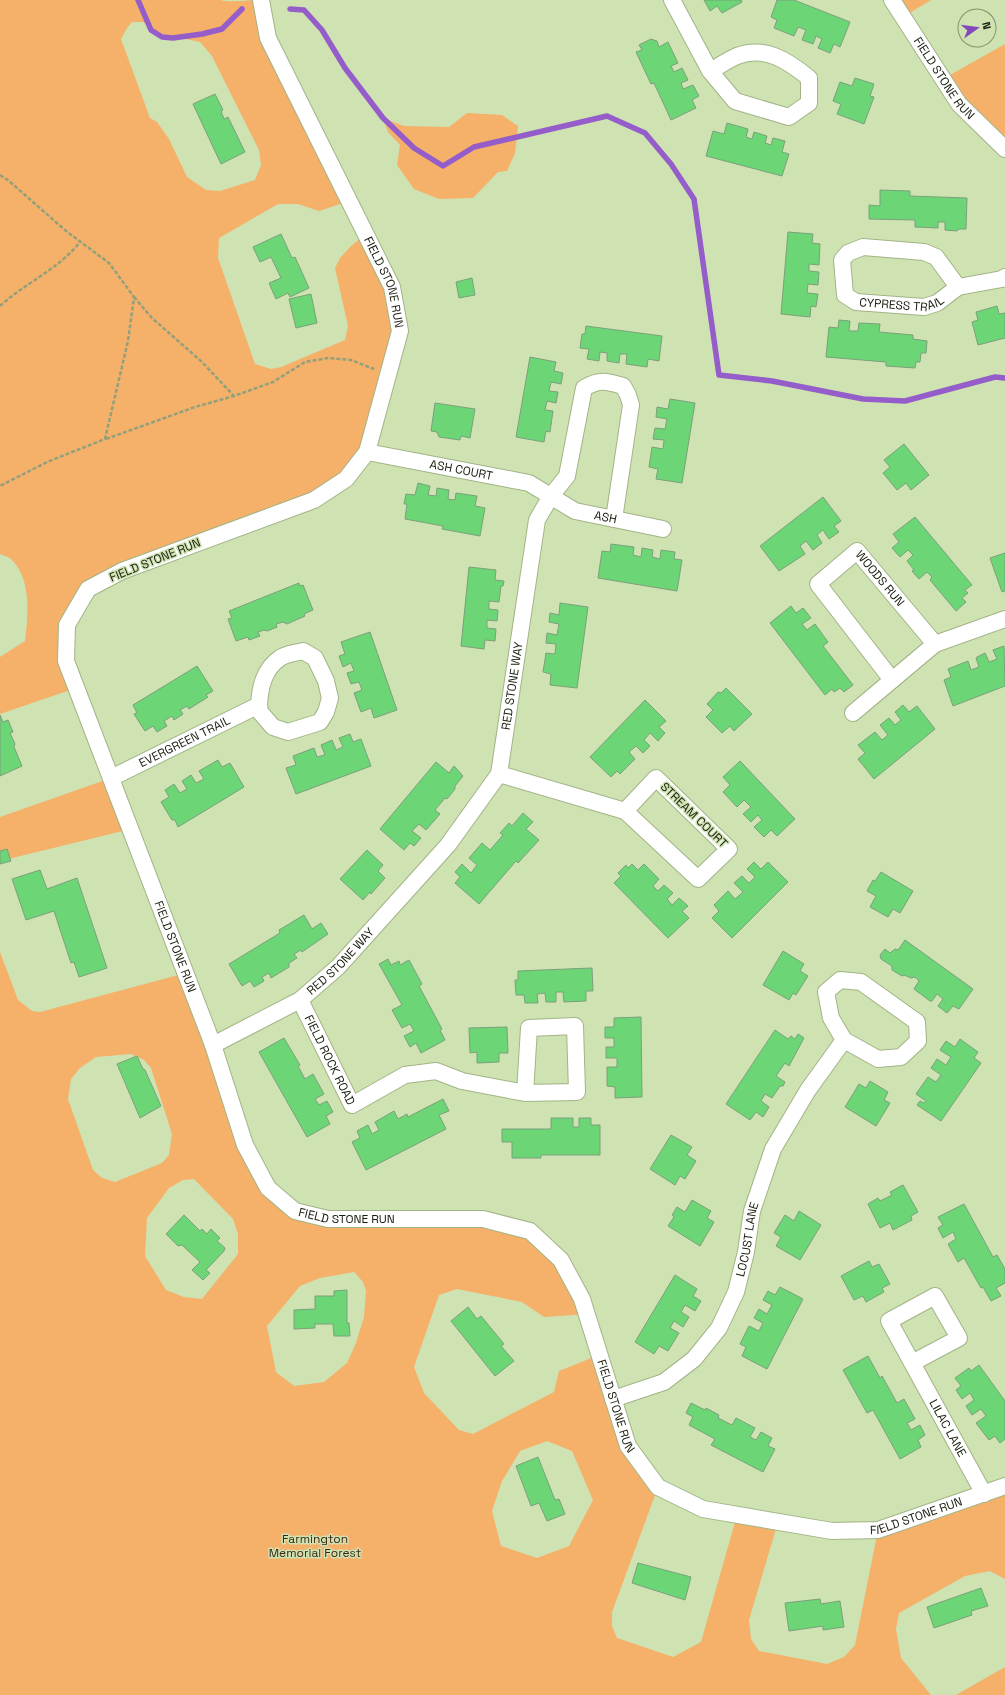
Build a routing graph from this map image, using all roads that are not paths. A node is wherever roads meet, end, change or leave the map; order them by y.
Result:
1 (261, 0) edge
2 (672, 0) edge
3 (892, 0) edge
4 (710, 71) junction
5 (1005, 149) edge
6 (1005, 277) edge
7 (958, 287) junction
8 (368, 452) junction
9 (551, 496) junction
10 (614, 519) junction
11 (664, 529) dead end
12 (1005, 619) edge
13 (935, 644) junction
14 (892, 680) junction
15 (259, 705) junction
16 (853, 713) dead end
17 (499, 774) junction
18 (111, 778) junction
19 (625, 811) junction
20 (300, 1000) junction
21 (844, 1040) junction
22 (213, 1045) junction
23 (525, 1093) junction
24 (912, 1363) junction
25 (613, 1399) junction
26 (1005, 1486) edge
27 (984, 1494) junction

1 - 8 street, FIELD STONE RUN
2 - 4 street
3 - 5 street, FIELD STONE RUN
4 - 4 street
6 - 7 street, CYPRESS TRAIL
7 - 7 street, CYPRESS TRAIL
8 - 9 street, ASH COURT
8 - 18 street, FIELD STONE RUN
9 - 10 street, ASH
9 - 10 street, RED STONE WAY
9 - 17 street, RED STONE WAY
10 - 11 street, ASH
12 - 13 street
13 - 14 street
13 - 14 street, WOODS RUN
14 - 16 street
15 - 15 street
15 - 18 street, EVERGREEN TRAIL
17 - 19 street, STREAM COURT
17 - 20 street, RED STONE WAY
18 - 22 street, FIELD STONE RUN
19 - 19 street, STREAM COURT
20 - 22 street, RED STONE WAY
20 - 23 street, FIELD ROCK ROAD
21 - 21 street
21 - 25 street, LOCUST LANE
22 - 25 street, FIELD STONE RUN
23 - 23 street, FIELD ROCK ROAD
24 - 24 street, LILAC LANE
24 - 27 street, LILAC LANE
25 - 27 street, FIELD STONE RUN
26 - 27 street, FIELD STONE RUN

